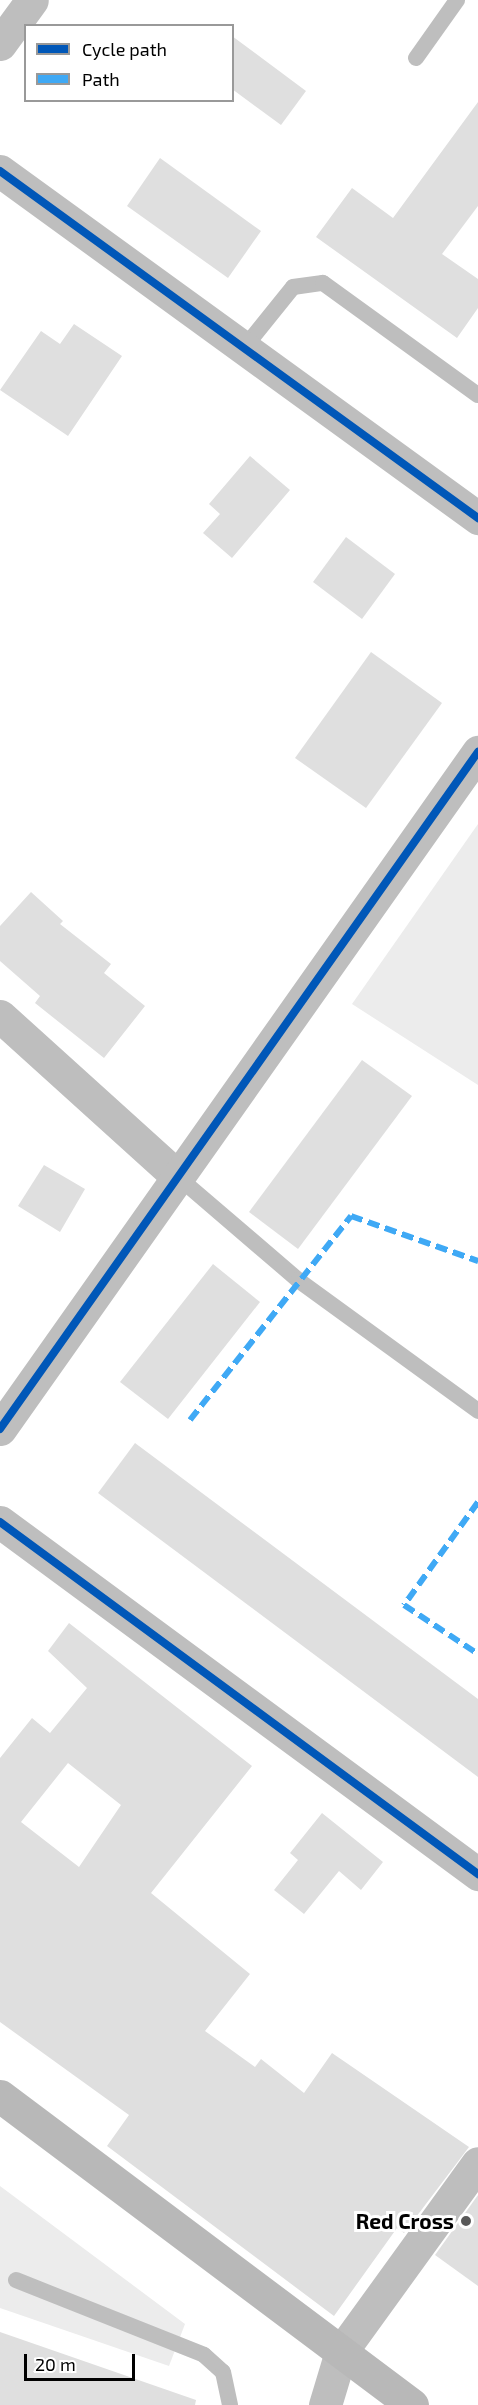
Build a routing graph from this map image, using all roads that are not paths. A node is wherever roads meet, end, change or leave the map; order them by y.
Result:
1 (32, 0) edge
2 (457, 0) edge
3 (0, 44) edge
4 (416, 58) dead end
5 (0, 171) edge
6 (244, 348) junction
7 (478, 395) edge
8 (478, 518) edge
9 (478, 752) edge
10 (0, 1016) edge
11 (178, 1177) junction
12 (478, 1411) edge
13 (0, 1429) edge
14 (0, 1522) edge
15 (478, 1874) edge
16 (0, 2096) edge
17 (478, 2163) edge
18 (16, 2280) dead end
19 (341, 2352) junction
20 (230, 2405) edge
21 (325, 2405) edge
22 (412, 2405) edge

1 - 3 street
2 - 4 lane
5 - 6 street
6 - 7 lane
6 - 8 street
9 - 11 street
10 - 11 street
11 - 12 lane
11 - 13 street
14 - 15 street
16 - 19 main road
17 - 19 street
18 - 20 lane
19 - 21 street
19 - 22 main road

